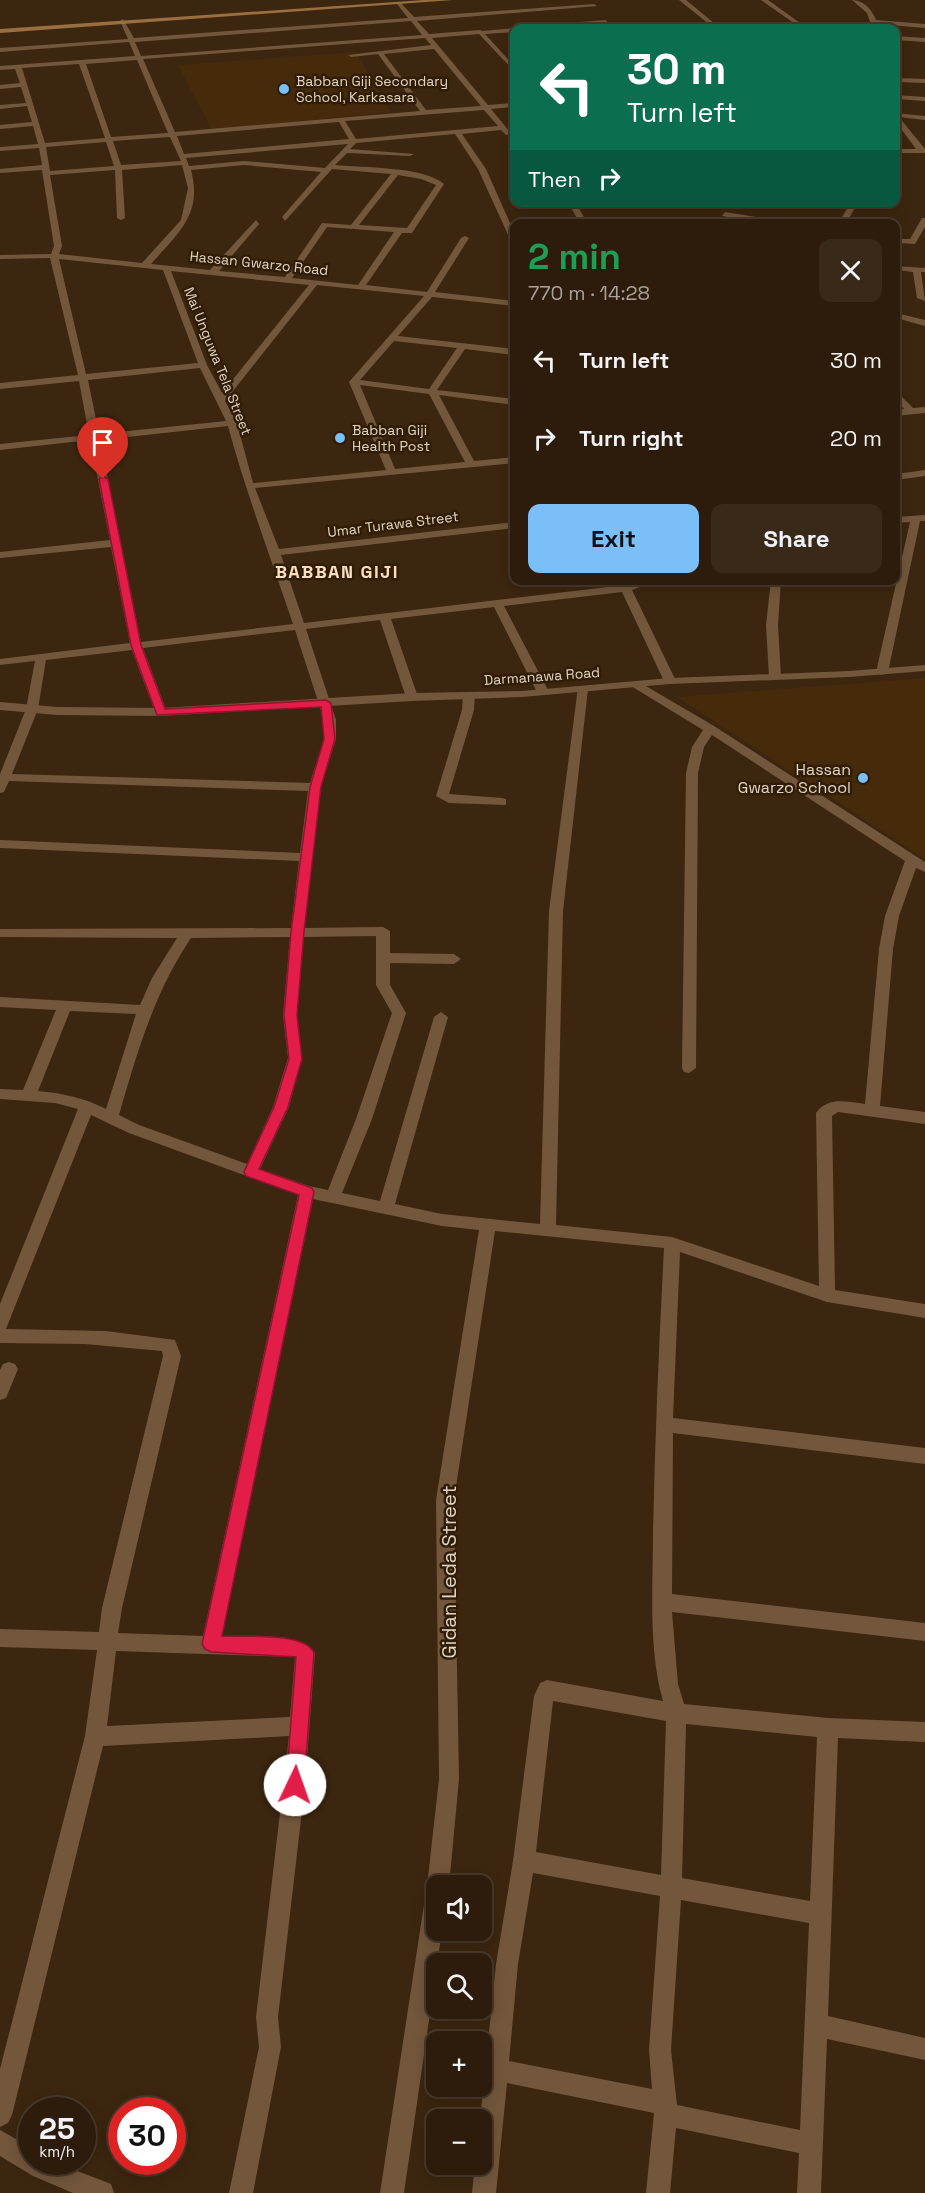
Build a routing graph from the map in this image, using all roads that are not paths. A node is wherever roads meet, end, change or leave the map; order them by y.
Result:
1 (414, 0) edge
2 (450, 0) edge
3 (589, 0) edge
4 (682, 0) edge
5 (764, 0) edge
6 (855, 0) edge
7 (400, 4) junction
8 (594, 6) junction
9 (411, 20) junction
10 (124, 22) junction
11 (606, 22) joint
12 (581, 24) edge
13 (712, 24) edge
14 (798, 24) edge
15 (874, 24) edge
16 (900, 26) edge
17 (925, 27) edge
18 (0, 30) edge
19 (510, 30) edge
20 (480, 32) junction
21 (427, 35) junction
22 (900, 38) edge
23 (133, 40) junction
24 (925, 40) edge
25 (434, 47) junction
26 (0, 50) edge
27 (379, 52) junction
28 (351, 55) dead end
29 (141, 58) junction
30 (82, 62) junction
31 (510, 65) edge
32 (18, 67) junction
33 (0, 68) edge
34 (900, 80) edge
35 (925, 81) edge
36 (24, 85) junction
37 (0, 87) edge
38 (900, 97) edge
39 (925, 99) edge
40 (31, 104) junction
41 (510, 105) edge
42 (0, 106) edge
43 (485, 107) junction
44 (424, 112) junction
45 (900, 117) edge
46 (925, 118) edge
47 (341, 120) junction
48 (900, 122) edge
49 (35, 124) junction
50 (0, 126) edge
51 (503, 128) junction
52 (457, 132) junction
53 (172, 134) junction
54 (510, 134) edge
55 (424, 135) junction
56 (107, 140) junction
57 (354, 141) junction
58 (42, 145) junction
59 (0, 149) edge
60 (344, 151) junction
61 (900, 151) edge
62 (923, 151) edge
63 (410, 154) junction
64 (185, 162) junction
65 (118, 167) junction
66 (330, 168) junction
67 (46, 170) junction
68 (0, 171) edge
69 (396, 173) junction
70 (416, 176) junction
71 (121, 218) dead end
72 (285, 219) dead end
73 (722, 219) edge
74 (765, 219) edge
75 (925, 220) edge
76 (256, 222) dead end
77 (354, 227) junction
78 (510, 230) edge
79 (399, 231) junction
80 (465, 238) dead end
81 (900, 241) edge
82 (0, 257) edge
83 (54, 257) junction
84 (144, 266) junction
85 (166, 268) junction
86 (900, 268) edge
87 (921, 270) edge
88 (212, 273) junction
89 (286, 281) junction
90 (314, 284) junction
91 (360, 288) junction
92 (430, 294) junction
93 (925, 298) edge
94 (510, 300) edge
95 (900, 317) edge
96 (925, 323) edge
97 (392, 338) junction
98 (463, 346) junction
99 (510, 352) edge
100 (203, 365) junction
101 (83, 379) junction
102 (354, 382) junction
103 (0, 386) edge
104 (432, 391) junction
105 (900, 399) edge
106 (221, 400) junction
107 (510, 401) edge
108 (925, 410) edge
109 (911, 412) junction
110 (900, 413) edge
111 (232, 423) junction
112 (95, 436) junction
113 (0, 447) edge
114 (510, 460) edge
115 (471, 464) junction
116 (392, 472) junction
117 (925, 473) edge
118 (900, 476) edge
119 (249, 486) junction
120 (921, 518) edge
121 (900, 520) edge
122 (510, 525) edge
123 (115, 543) junction
124 (275, 553) junction
125 (0, 555) edge
126 (636, 585) edge
127 (776, 585) edge
128 (626, 588) junction
129 (497, 602) junction
130 (384, 615) junction
131 (299, 625) junction
132 (136, 645) junction
133 (41, 657) junction
134 (0, 662) edge
135 (925, 668) edge
136 (882, 672) junction
137 (775, 677) junction
138 (669, 681) junction
139 (635, 684) junction
140 (582, 689) junction
141 (543, 692) junction
142 (469, 695) junction
143 (412, 697) junction
144 (326, 703) junction
145 (0, 706) edge
146 (32, 709) junction
147 (161, 712) junction
148 (710, 729) junction
149 (6, 770) edge
150 (315, 787) junction
151 (0, 789) edge
152 (502, 802) dead end
153 (0, 844) edge
154 (307, 857) junction
155 (912, 860) junction
156 (925, 868) edge
157 (297, 932) junction
158 (0, 933) edge
159 (187, 934) junction
160 (383, 958) junction
161 (454, 959) dead end
162 (0, 1002) edge
163 (65, 1006) junction
164 (142, 1010) junction
165 (441, 1017) dead end
166 (689, 1068) dead end
167 (0, 1094) edge
168 (29, 1095) junction
169 (87, 1106) junction
170 (872, 1110) junction
171 (111, 1118) junction
172 (925, 1118) edge
173 (251, 1172) junction
174 (307, 1192) junction
175 (333, 1197) junction
176 (386, 1208) junction
177 (488, 1225) junction
178 (548, 1230) junction
179 (672, 1243) junction
180 (827, 1295) junction
181 (925, 1311) edge
182 (0, 1325) edge
183 (0, 1336) edge
184 (9, 1369) dead end
185 (0, 1393) edge
186 (664, 1424) junction
187 (925, 1456) edge
188 (662, 1602) junction
189 (925, 1632) edge
190 (0, 1638) edge
191 (108, 1641) junction
192 (211, 1644) junction
193 (676, 1713) junction
194 (298, 1726) junction
195 (828, 1728) junction
196 (925, 1732) edge
197 (95, 1736) junction
198 (524, 1861) junction
199 (439, 1875) edge
200 (671, 1888) junction
201 (820, 1914) junction
202 (430, 1941) edge
203 (815, 2025) junction
204 (925, 2049) edge
205 (497, 2070) junction
206 (666, 2109) junction
207 (0, 2115) edge
208 (0, 2142) edge
209 (810, 2144) junction
210 (102, 2193) edge
211 (241, 2193) edge
212 (392, 2193) edge
213 (484, 2193) edge
214 (658, 2193) edge
215 (809, 2193) edge

1 - 10 main road
2 - 7 main road
3 - 8 street
4 - 13 street
5 - 14 street
6 - 15 street
7 - 9 street
7 - 10 main road
8 - 9 street
8 - 11 street
9 - 21 street
9 - 23 street
10 - 18 main road
10 - 23 street
11 - 12 street
16 - 17 street
19 - 20 street
20 - 21 street
20 - 31 street
21 - 25 street
21 - 29 street
22 - 24 street
23 - 26 street
23 - 29 street
25 - 27 street
25 - 43 street
27 - 28 street
27 - 44 street
29 - 30 street
29 - 53 street
30 - 32 street
30 - 56 street
32 - 33 street
32 - 36 street
34 - 35 street
36 - 37 street
36 - 40 street
38 - 39 street
40 - 42 street
40 - 49 street
41 - 43 street
43 - 44 street
43 - 51 street
44 - 47 street
45 - 46 street
47 - 53 street
47 - 57 street
48 - 62 street
49 - 50 street
49 - 58 street
51 - 52 street
51 - 54 street
52 - 55 street
52 - 78 street
53 - 56 street
53 - 64 street
55 - 57 street
55 - 63 street
56 - 58 street
56 - 65 street
57 - 60 street
57 - 64 street
58 - 59 street
58 - 67 street
60 - 63 street
60 - 66 street
61 - 62 street
63 - 70 street
64 - 65 street
64 - 66 street
64 - 84 street
65 - 67 street
65 - 71 street
66 - 69 street
66 - 72 street
67 - 68 street
67 - 83 street
69 - 70 street
69 - 77 street
70 - 79 street
73 - 74 street
75 - 81 street
76 - 88 street
77 - 79 street
77 - 89 street
79 - 91 street
80 - 92 street
82 - 83 street, Hassan Gwarzo Road
83 - 84 street, Hassan Gwarzo Road
83 - 101 street
84 - 85 street, Hassan Gwarzo Road
85 - 88 street, Hassan Gwarzo Road
85 - 100 street, Mai Unguwa Tela Street
86 - 87 street
87 - 93 street
88 - 89 street, Hassan Gwarzo Road
89 - 90 street, Hassan Gwarzo Road
90 - 91 street, Hassan Gwarzo Road
90 - 106 street
91 - 92 street, Hassan Gwarzo Road
92 - 94 street, Hassan Gwarzo Road
92 - 97 street
95 - 96 street
97 - 98 street
97 - 102 street
98 - 99 street
98 - 104 street
100 - 101 street
100 - 106 street, Mai Unguwa Tela Street
101 - 103 street
101 - 112 street
102 - 104 street
102 - 116 street
104 - 107 street
104 - 115 street
105 - 109 street
106 - 111 street, Mai Unguwa Tela Street
108 - 109 street
109 - 110 street
111 - 112 street
111 - 119 street, Mai Unguwa Tela Street
112 - 113 street
112 - 123 street
114 - 115 street
115 - 116 street
116 - 119 street
117 - 118 street
119 - 124 street, Mai Unguwa Tela Street
120 - 121 street
120 - 136 street
122 - 124 street, Umar Turawa Street
123 - 125 street
123 - 132 street
124 - 131 street, Mai Unguwa Tela Street
126 - 128 street
127 - 137 street
128 - 129 street
128 - 138 street
129 - 130 street
129 - 141 street
130 - 131 street
130 - 143 street
131 - 132 street
131 - 144 street, Mai Unguwa Tela Street
132 - 133 street
132 - 147 street
133 - 134 street
133 - 146 street
135 - 136 street, Darmanawa Road
136 - 137 street, Darmanawa Road
137 - 138 street, Darmanawa Road
138 - 139 street, Darmanawa Road
139 - 140 street, Darmanawa Road
139 - 148 street
140 - 141 street, Darmanawa Road
140 - 178 street
141 - 142 street, Darmanawa Road
142 - 143 street, Darmanawa Road
142 - 152 street
143 - 144 street, Darmanawa Road
144 - 147 street, Darmanawa Road
144 - 150 street, Mai Unguwa Tela Street
145 - 146 street, Darmanawa Road
146 - 147 street, Darmanawa Road
146 - 149 street
148 - 155 street
148 - 166 street
149 - 150 street
149 - 151 street
150 - 154 street, Mai Unguwa Tela Street
153 - 154 street
154 - 157 street, Mai Unguwa Tela Street
155 - 156 street
155 - 170 street
157 - 159 street
157 - 160 street
157 - 173 street, Mai Unguwa Tela Street
158 - 159 street
159 - 164 street
160 - 161 street
160 - 175 street
162 - 163 street
163 - 164 street
163 - 168 street
164 - 171 street
165 - 176 street
167 - 168 street
168 - 169 street
169 - 171 street
169 - 182 street
170 - 172 street
170 - 180 street
171 - 173 street
173 - 174 street
174 - 175 street
174 - 192 street
175 - 176 street
176 - 177 street
177 - 178 street
177 - 199 street, Gidan Leda Street
178 - 179 street
179 - 180 street
179 - 186 street
180 - 181 street
183 - 191 street
184 - 185 street
186 - 187 street
186 - 188 street
188 - 189 street
188 - 193 street
190 - 191 street
191 - 192 street
191 - 197 street
192 - 194 street
193 - 195 street
193 - 198 street
193 - 200 street
194 - 197 street
194 - 211 street
195 - 196 street
195 - 201 street
197 - 207 street
198 - 200 street
198 - 205 street
200 - 201 street
200 - 206 street
201 - 203 street
202 - 212 street
203 - 204 street
203 - 209 street
205 - 206 street
205 - 213 street
206 - 209 street
206 - 214 street
208 - 210 street
209 - 215 street

